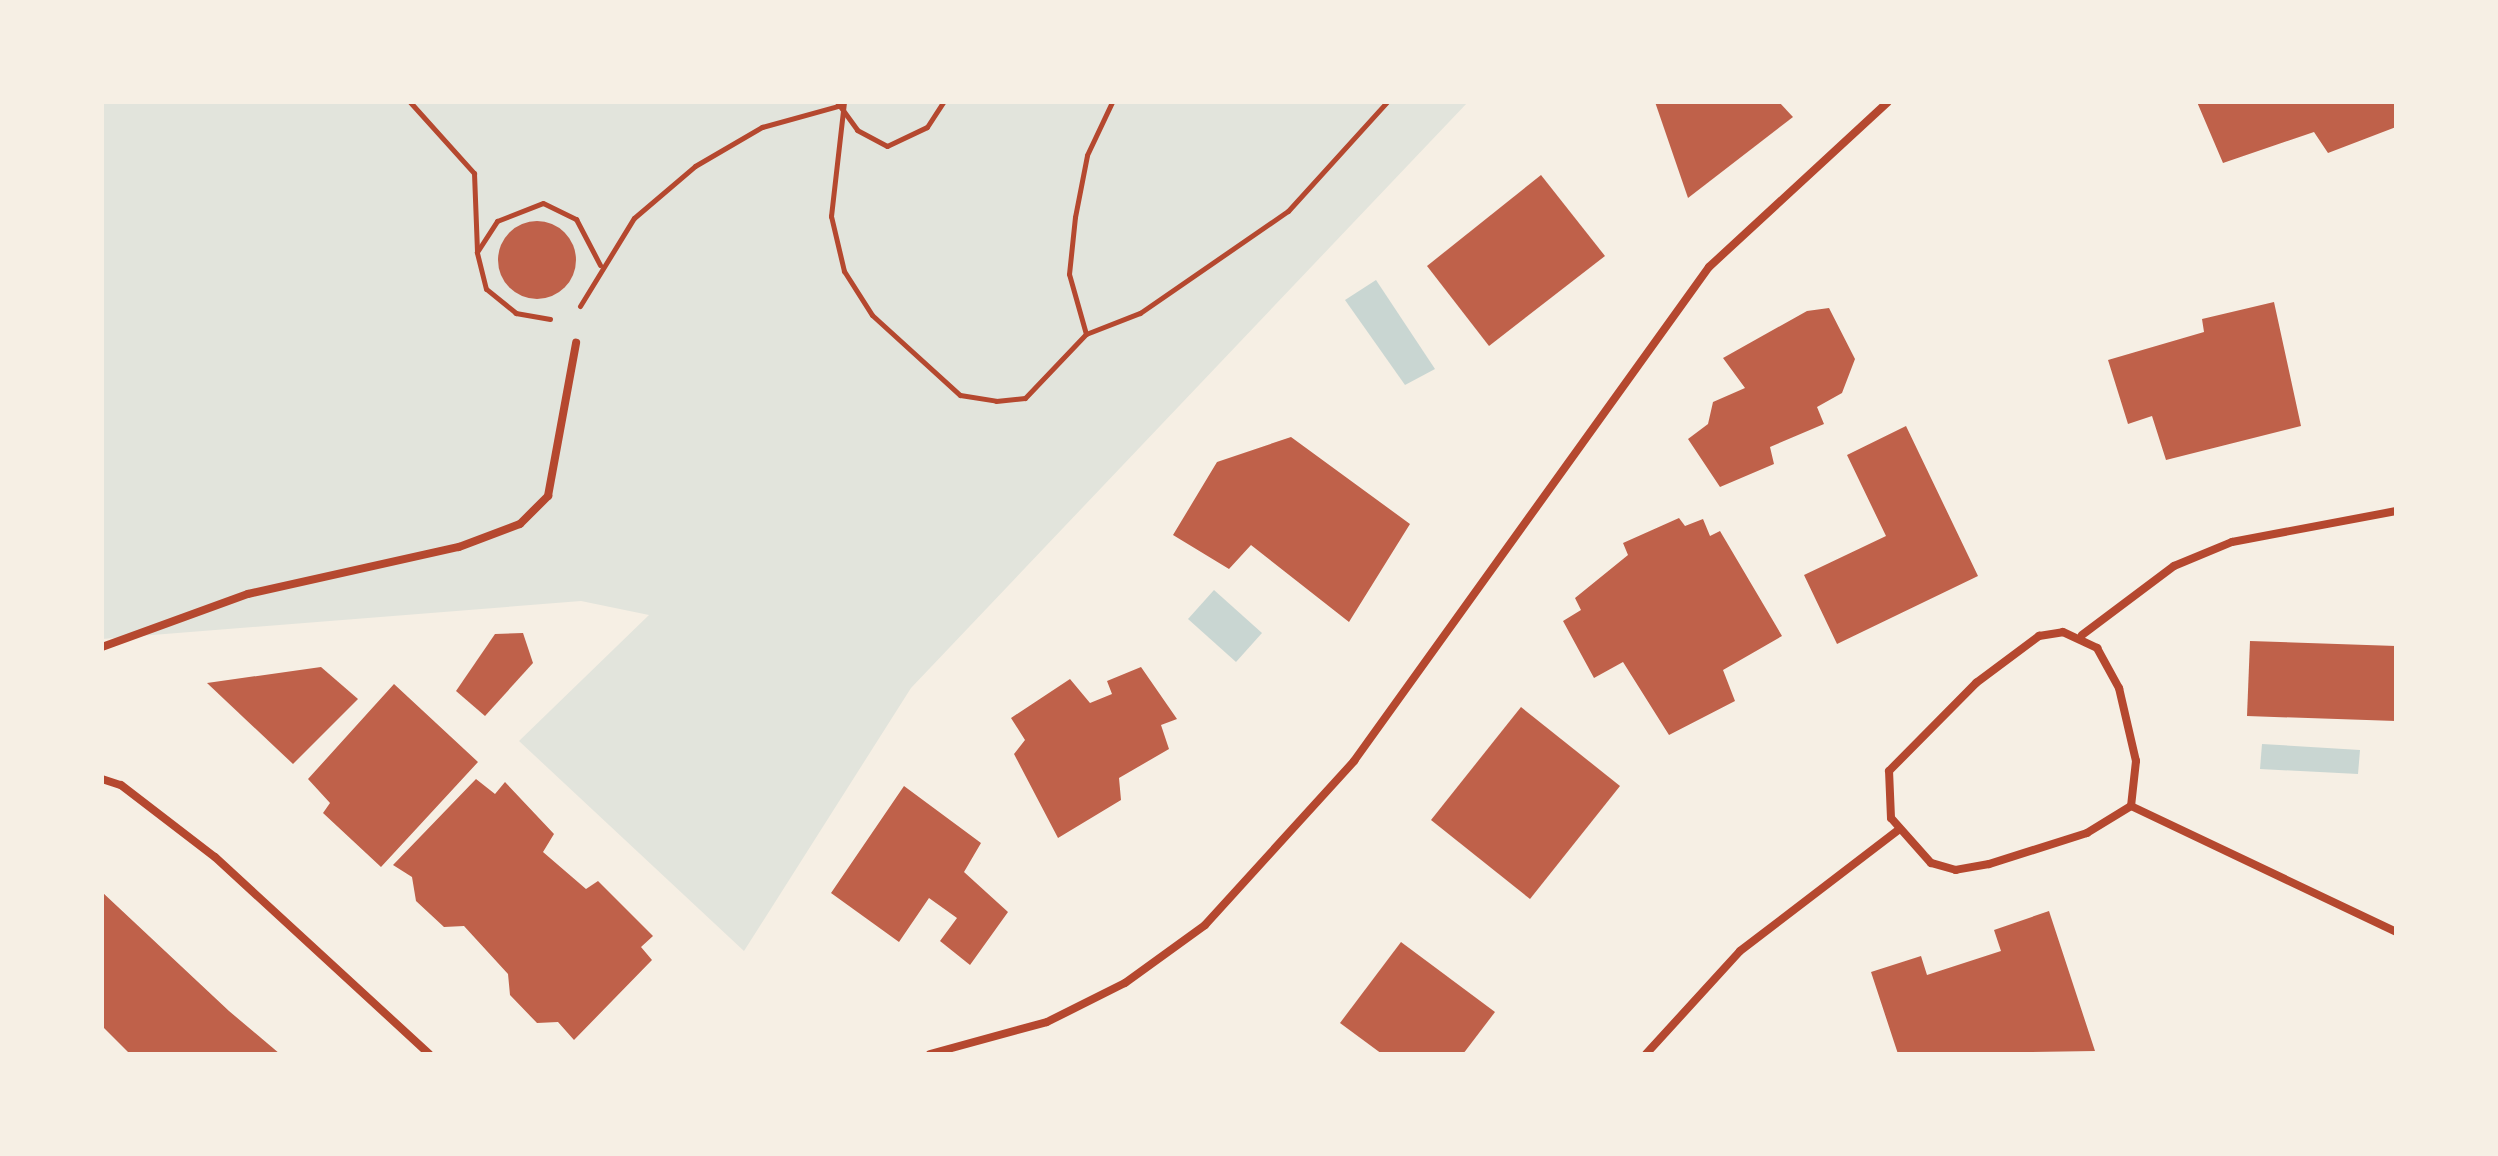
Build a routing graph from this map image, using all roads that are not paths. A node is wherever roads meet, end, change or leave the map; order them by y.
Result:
1 (1888, 102) edge
2 (576, 343) road end
3 (2396, 511) edge
4 (2082, 635) junction
5 (102, 647) edge
6 (102, 779) edge
7 (2131, 806) junction
8 (1897, 831) junction
9 (2396, 932) edge
10 (429, 1054) edge
11 (930, 1054) edge
12 (1646, 1054) edge

1 - 11 street
2 - 5 street
3 - 4 street
4 - 7 street
4 - 8 street
6 - 10 street
7 - 8 street
7 - 9 street
8 - 12 street

